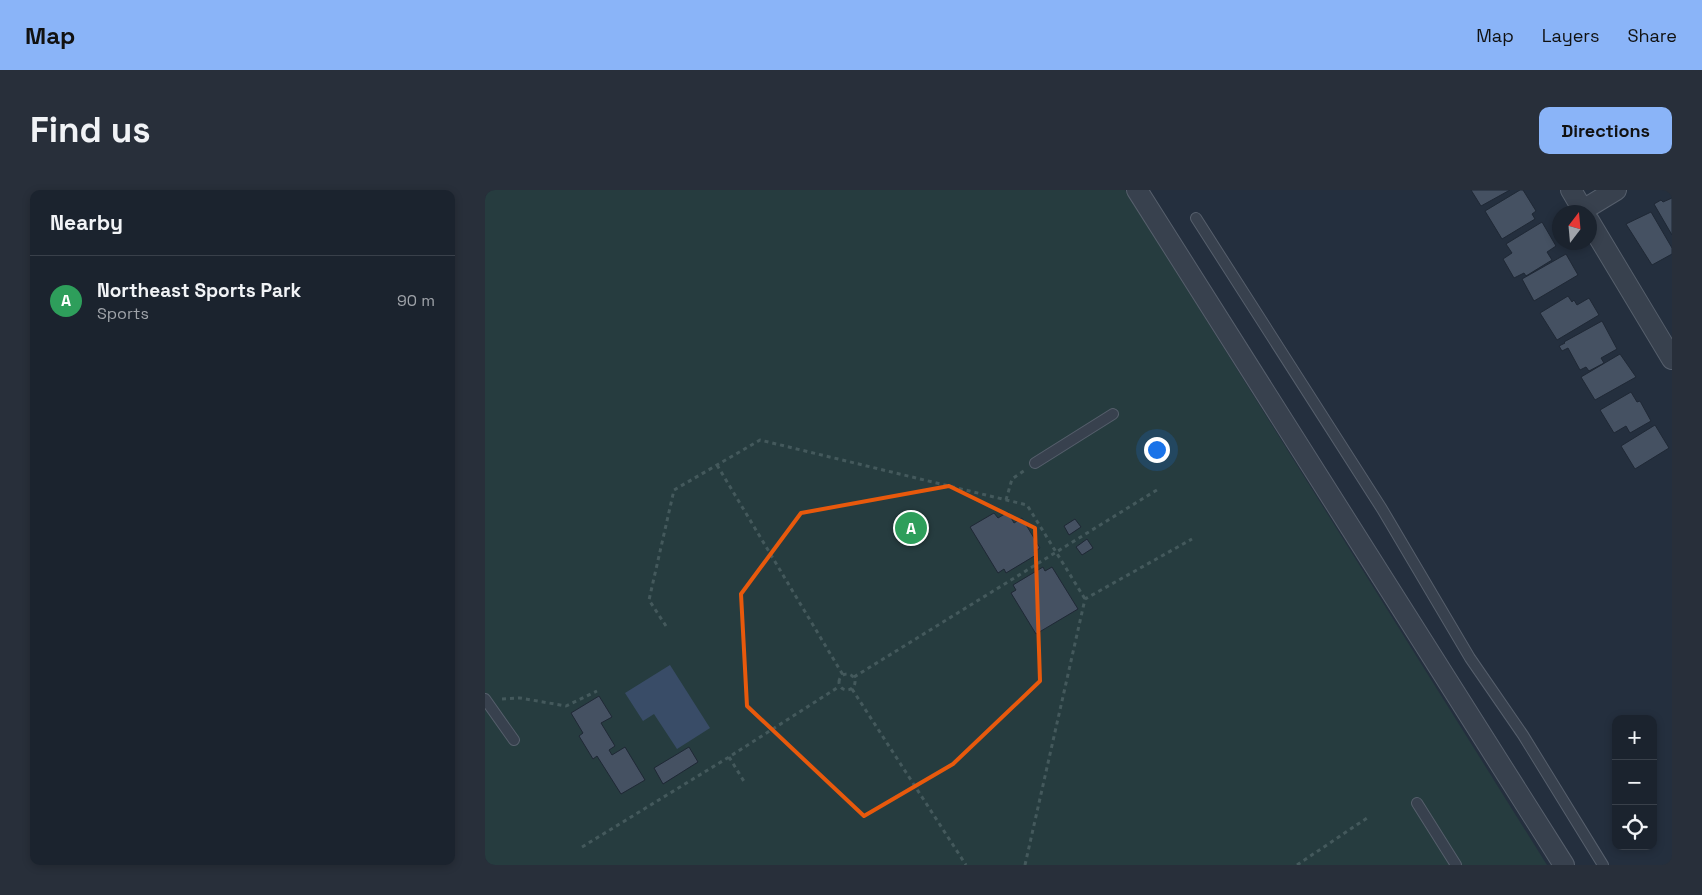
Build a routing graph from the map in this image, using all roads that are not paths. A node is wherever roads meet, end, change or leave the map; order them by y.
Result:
1 (1137, 190) edge
2 (1571, 190) edge
3 (1617, 190) edge
4 (1580, 205) edge
5 (1597, 205) edge
6 (1196, 218) dead end
7 (1597, 233) edge
8 (1672, 359) edge
9 (1113, 414) dead end
10 (1035, 463) road end
11 (485, 699) edge
12 (514, 740) dead end
13 (1417, 803) dead end
14 (1456, 865) edge
15 (1564, 865) edge
16 (1603, 865) edge

1 - 15 street
2 - 4 street
3 - 5 street
6 - 16 lane
7 - 8 street
9 - 10 lane
11 - 12 lane
13 - 14 lane

